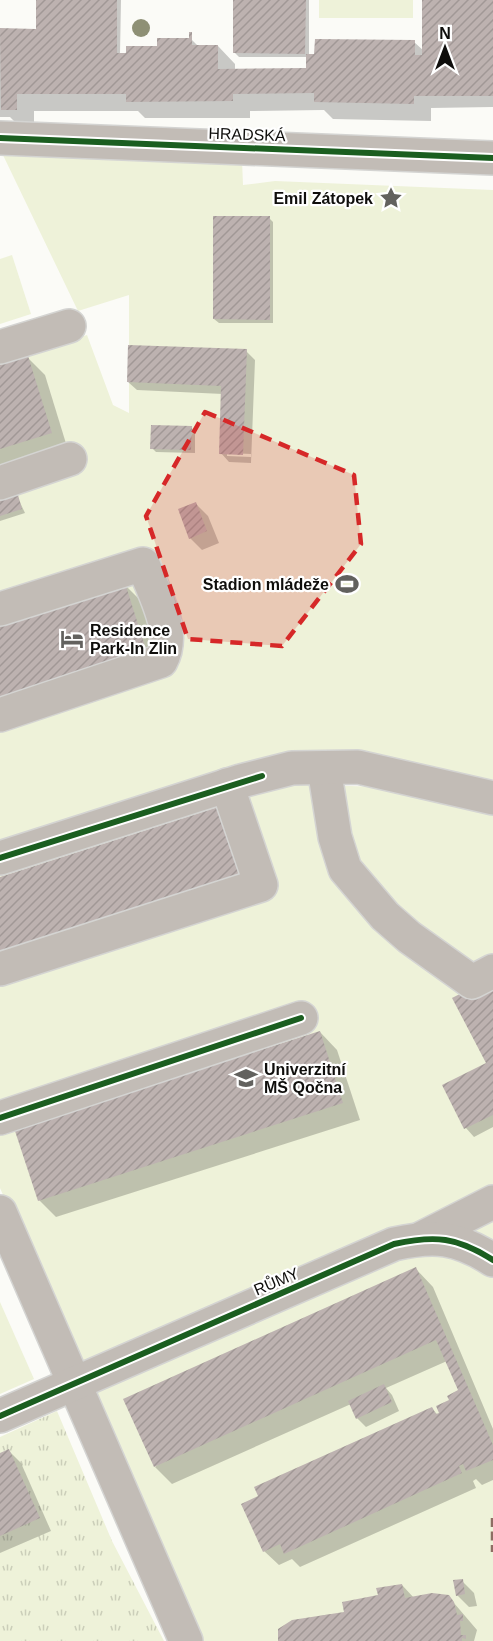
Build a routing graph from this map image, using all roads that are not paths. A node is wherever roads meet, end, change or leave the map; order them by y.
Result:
1 (0, 138) edge
2 (493, 158) edge
3 (69, 326) dead end
4 (0, 347) edge
5 (70, 459) dead end
6 (0, 483) edge
7 (0, 609) edge
8 (0, 715) edge
9 (324, 768) junction
10 (227, 785) junction
11 (493, 798) edge
12 (0, 858) edge
13 (0, 969) edge
14 (493, 971) edge
15 (301, 1018) dead end
16 (0, 1118) edge
17 (493, 1202) edge
18 (0, 1212) edge
19 (422, 1238) junction
20 (493, 1260) edge
21 (74, 1383) junction
22 (0, 1416) edge
23 (186, 1641) edge

1 - 2 street, HRADSKÁ
3 - 4 street
5 - 6 street
7 - 8 street
9 - 10 street
9 - 11 street
9 - 14 street
10 - 12 street
10 - 13 street
15 - 16 street
17 - 19 street
18 - 21 street
19 - 20 street, RŮMY
19 - 21 street, RŮMY
21 - 22 street, RŮMY
21 - 23 street

